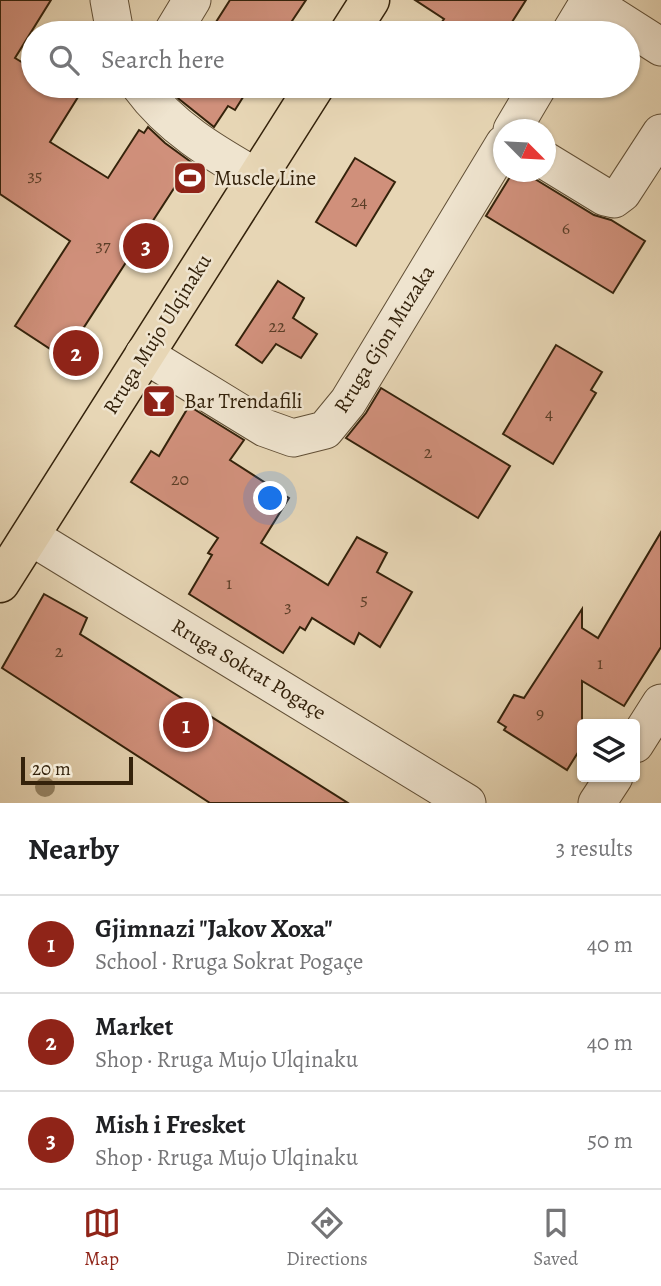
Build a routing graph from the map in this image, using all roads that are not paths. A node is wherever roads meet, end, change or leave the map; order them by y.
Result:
1 (109, 0) edge
2 (192, 0) edge
3 (370, 0) edge
4 (589, 1) edge
5 (113, 21) edge
6 (179, 21) edge
7 (357, 21) edge
8 (577, 21) edge
9 (620, 21) edge
10 (640, 34) edge
11 (661, 47) edge
12 (150, 98) edge
13 (307, 98) edge
14 (531, 98) edge
15 (518, 119) edge
16 (661, 133) edge
17 (493, 161) edge
18 (556, 168) edge
19 (256, 177) junction
20 (144, 354) junction
21 (30, 536) junction
22 (0, 583) edge
23 (661, 703) edge
24 (640, 736) edge
25 (611, 782) edge
26 (467, 803) edge
27 (597, 803) edge

1 - 5 street
2 - 6 street
3 - 7 main road
4 - 8 street
4 - 9 street
10 - 11 street
12 - 19 street
13 - 19 main road, Rruga Mujo Ulqinaku
14 - 15 street
16 - 18 street
17 - 20 street, Rruga Gjon Muzaka
19 - 20 main road, Rruga Mujo Ulqinaku
20 - 21 main road, Rruga Mujo Ulqinaku
21 - 22 main road, Rruga Mujo Ulqinaku
21 - 26 street, Rruga Sokrat Pogaçe
23 - 24 street
25 - 27 street

